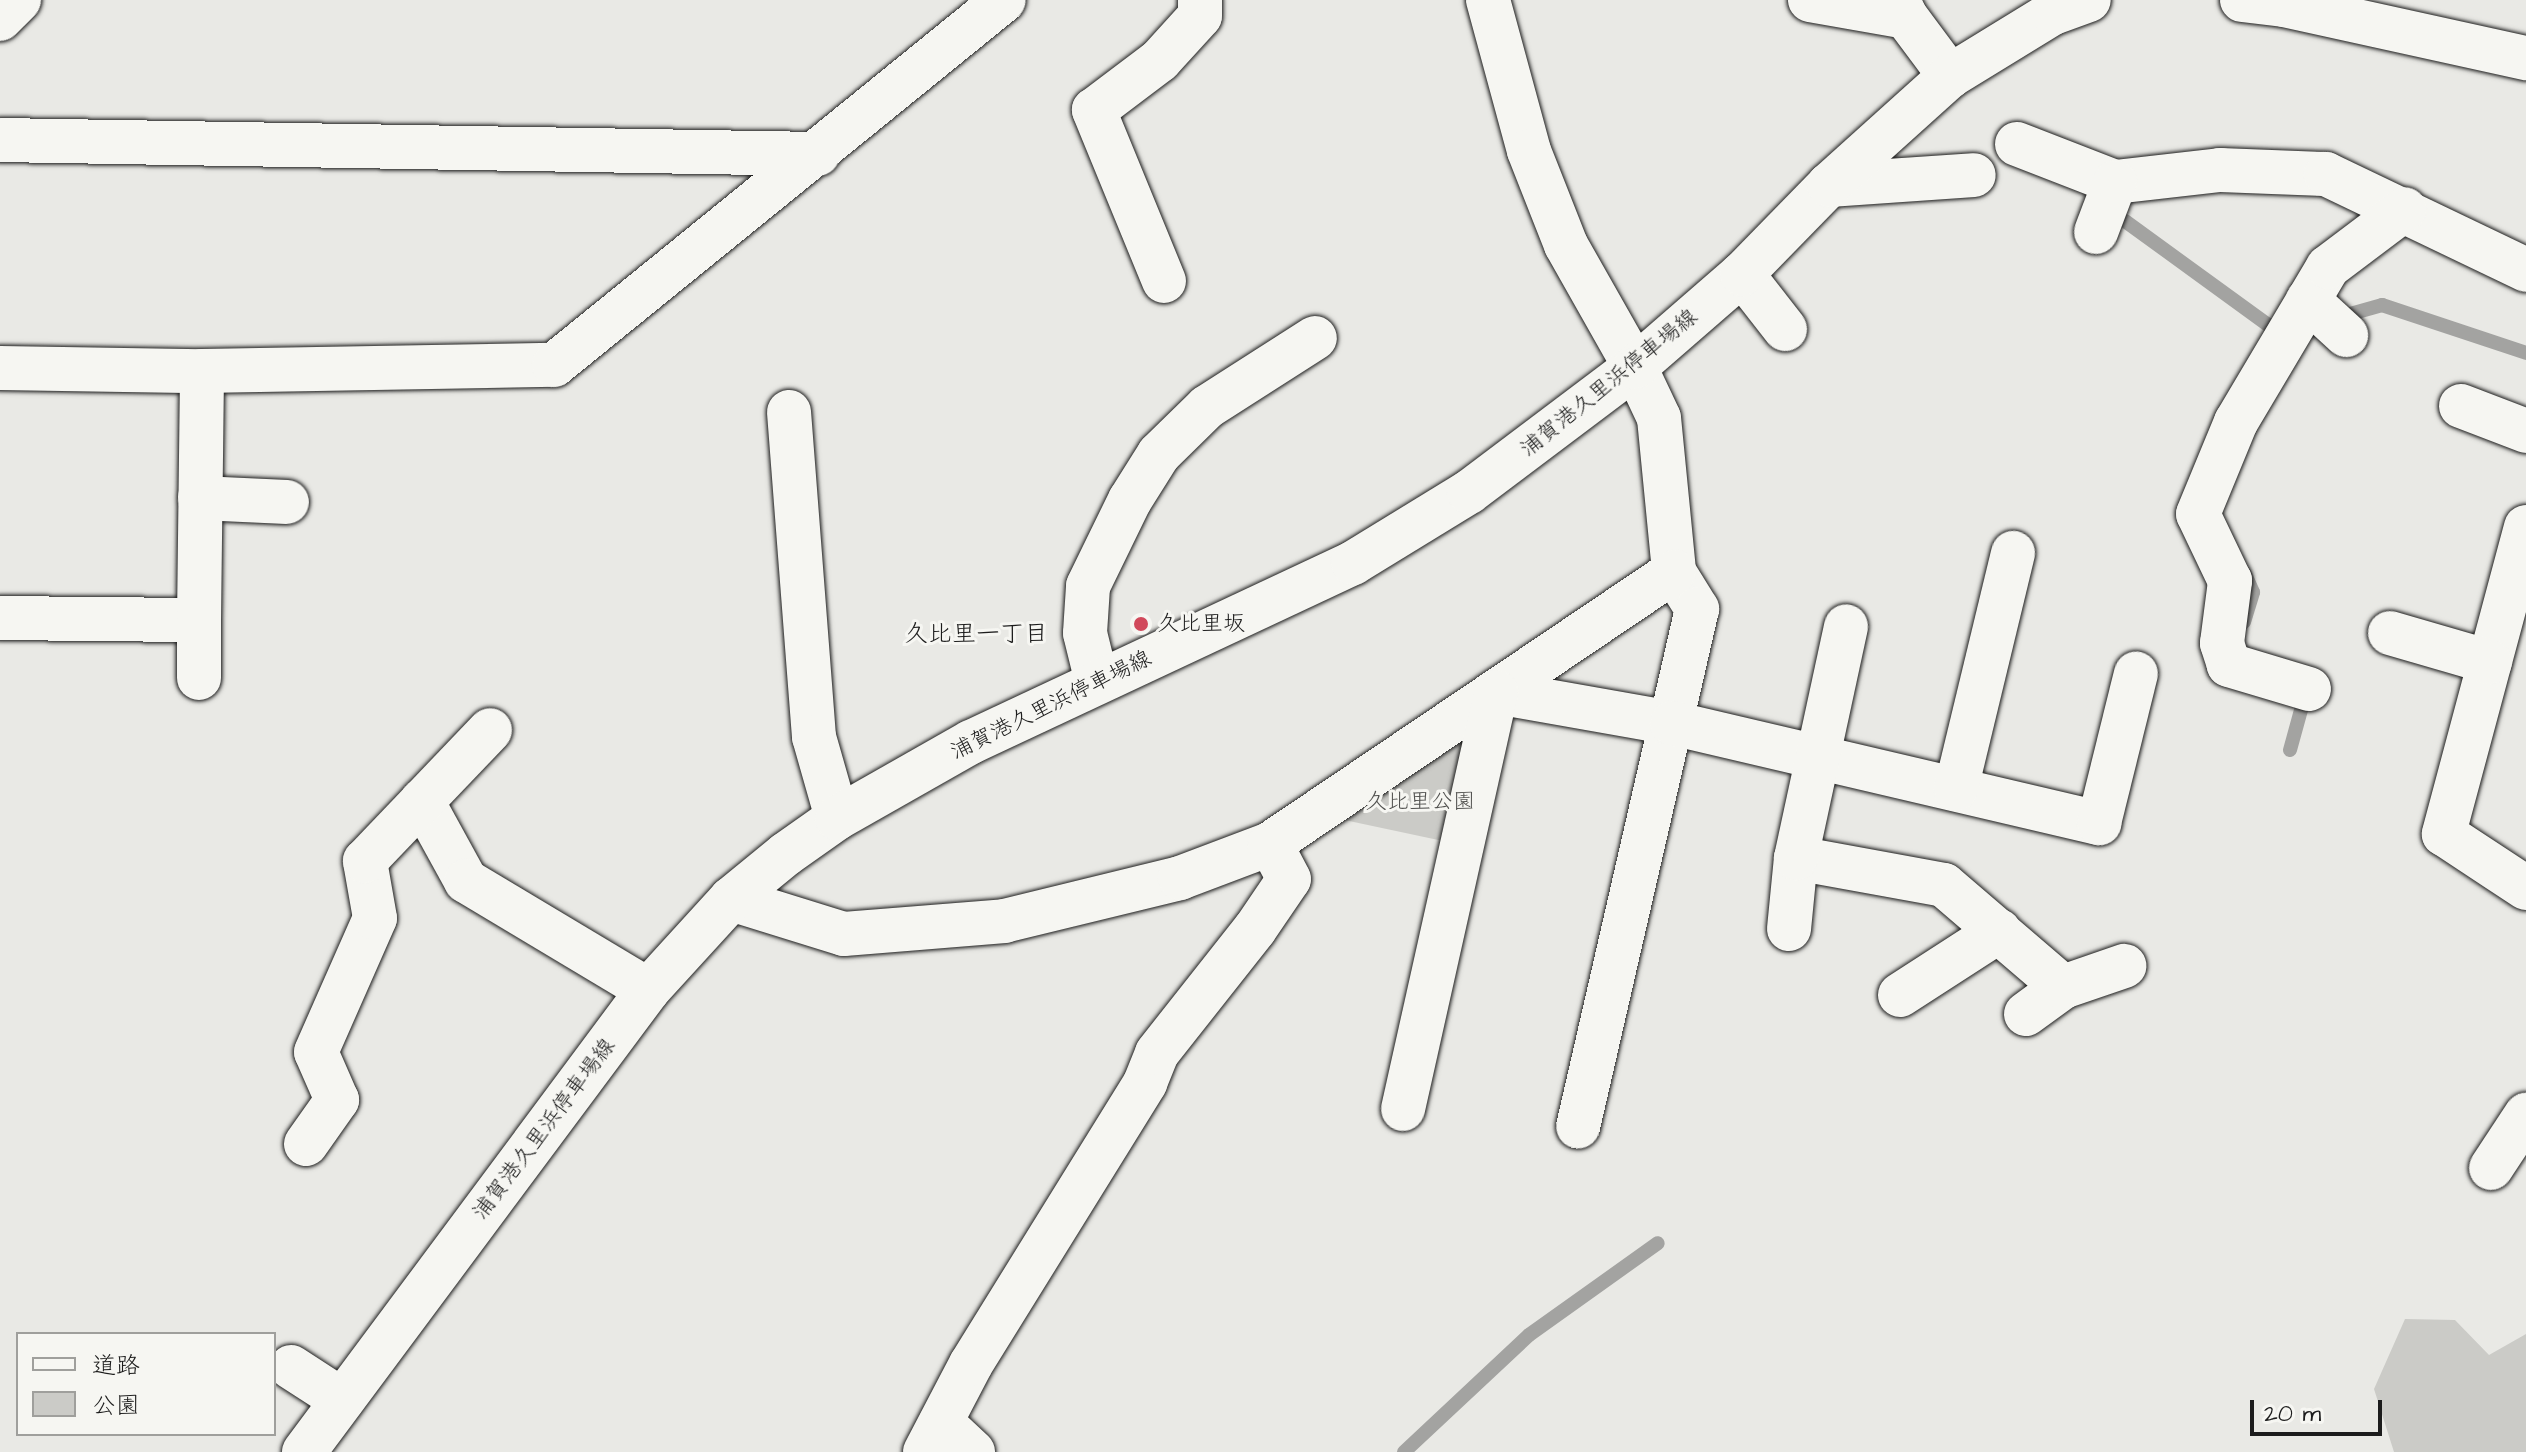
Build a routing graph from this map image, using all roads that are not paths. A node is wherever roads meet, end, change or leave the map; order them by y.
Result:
1 (19, 0) edge
2 (1004, 0) edge
3 (1200, 0) edge
4 (1488, 0) edge
5 (1810, 0) edge
6 (2089, 0) edge
7 (2242, 0) edge
8 (1902, 9) edge
9 (0, 19) edge
10 (2526, 58) edge
11 (1950, 76) junction
12 (0, 140) edge
13 (2017, 144) dead end
14 (818, 154) junction
15 (1974, 175) dead end
16 (2115, 182) junction
17 (1829, 185) junction
18 (2405, 209) junction
19 (2096, 232) dead end
20 (2526, 270) edge
21 (1742, 274) junction
22 (1164, 281) dead end
23 (1785, 329) dead end
24 (1315, 338) dead end
25 (1635, 367) junction
26 (0, 368) edge
27 (202, 371) junction
28 (2461, 406) dead end
29 (789, 412) dead end
30 (2526, 431) edge
31 (200, 498) junction
32 (287, 502) dead end
33 (2526, 527) edge
34 (2013, 553) dead end
35 (1674, 572) junction
36 (0, 618) edge
37 (199, 620) junction
38 (1846, 626) dead end
39 (2390, 633) dead end
40 (2490, 662) junction
41 (2136, 674) dead end
42 (199, 678) dead end
43 (1097, 682) junction
44 (2309, 689) dead end
45 (1496, 692) junction
46 (1672, 723) junction
47 (490, 730) dead end
48 (1819, 757) junction
49 (1937, 784) junction
50 (422, 801) junction
51 (837, 818) junction
52 (1270, 844) junction
53 (1796, 858) junction
54 (2526, 888) edge
55 (731, 899) junction
56 (1789, 929) dead end
57 (1999, 931) junction
58 (2124, 966) dead end
59 (2063, 987) junction
60 (648, 990) junction
61 (1900, 995) dead end
62 (2026, 1014) dead end
63 (1403, 1109) dead end
64 (2526, 1115) edge
65 (1578, 1127) dead end
66 (306, 1144) dead end
67 (2491, 1168) dead end
68 (291, 1367) dead end
69 (342, 1400) junction
70 (933, 1437) edge
71 (304, 1452) edge
72 (973, 1452) edge

1 - 9 street
2 - 14 street
3 - 22 street
4 - 25 street
5 - 8 street
6 - 11 street, 浦賀港久里浜停車場線
7 - 10 street
8 - 11 street
11 - 17 street, 浦賀港久里浜停車場線
12 - 14 street
13 - 16 street
14 - 27 street
15 - 17 street
16 - 18 street
16 - 19 street
17 - 21 street, 浦賀港久里浜停車場線
18 - 20 street
18 - 44 street
21 - 23 street
21 - 25 street, 浦賀港久里浜停車場線
24 - 43 street
25 - 35 street
25 - 43 street, 浦賀港久里浜停車場線
26 - 27 street
27 - 31 street
28 - 30 street
29 - 51 street
31 - 32 street
31 - 37 street
33 - 40 street
34 - 49 street
35 - 45 street
35 - 46 street
36 - 37 street
37 - 42 street
38 - 48 street
39 - 40 street
40 - 54 street
41 - 49 street
43 - 51 street, 浦賀港久里浜停車場線
45 - 46 street
45 - 52 street
45 - 63 street
46 - 48 street
46 - 65 street
47 - 50 street
48 - 49 street
48 - 53 street
50 - 60 street
50 - 66 street
51 - 55 street, 浦賀港久里浜停車場線
52 - 55 street
52 - 70 street
53 - 56 street
53 - 57 street
55 - 60 street, 浦賀港久里浜停車場線
57 - 59 street
57 - 61 street
58 - 59 street
59 - 62 street
60 - 69 street, 浦賀港久里浜停車場線
64 - 67 street
68 - 69 street
69 - 71 street, 浦賀港久里浜停車場線
70 - 72 street

